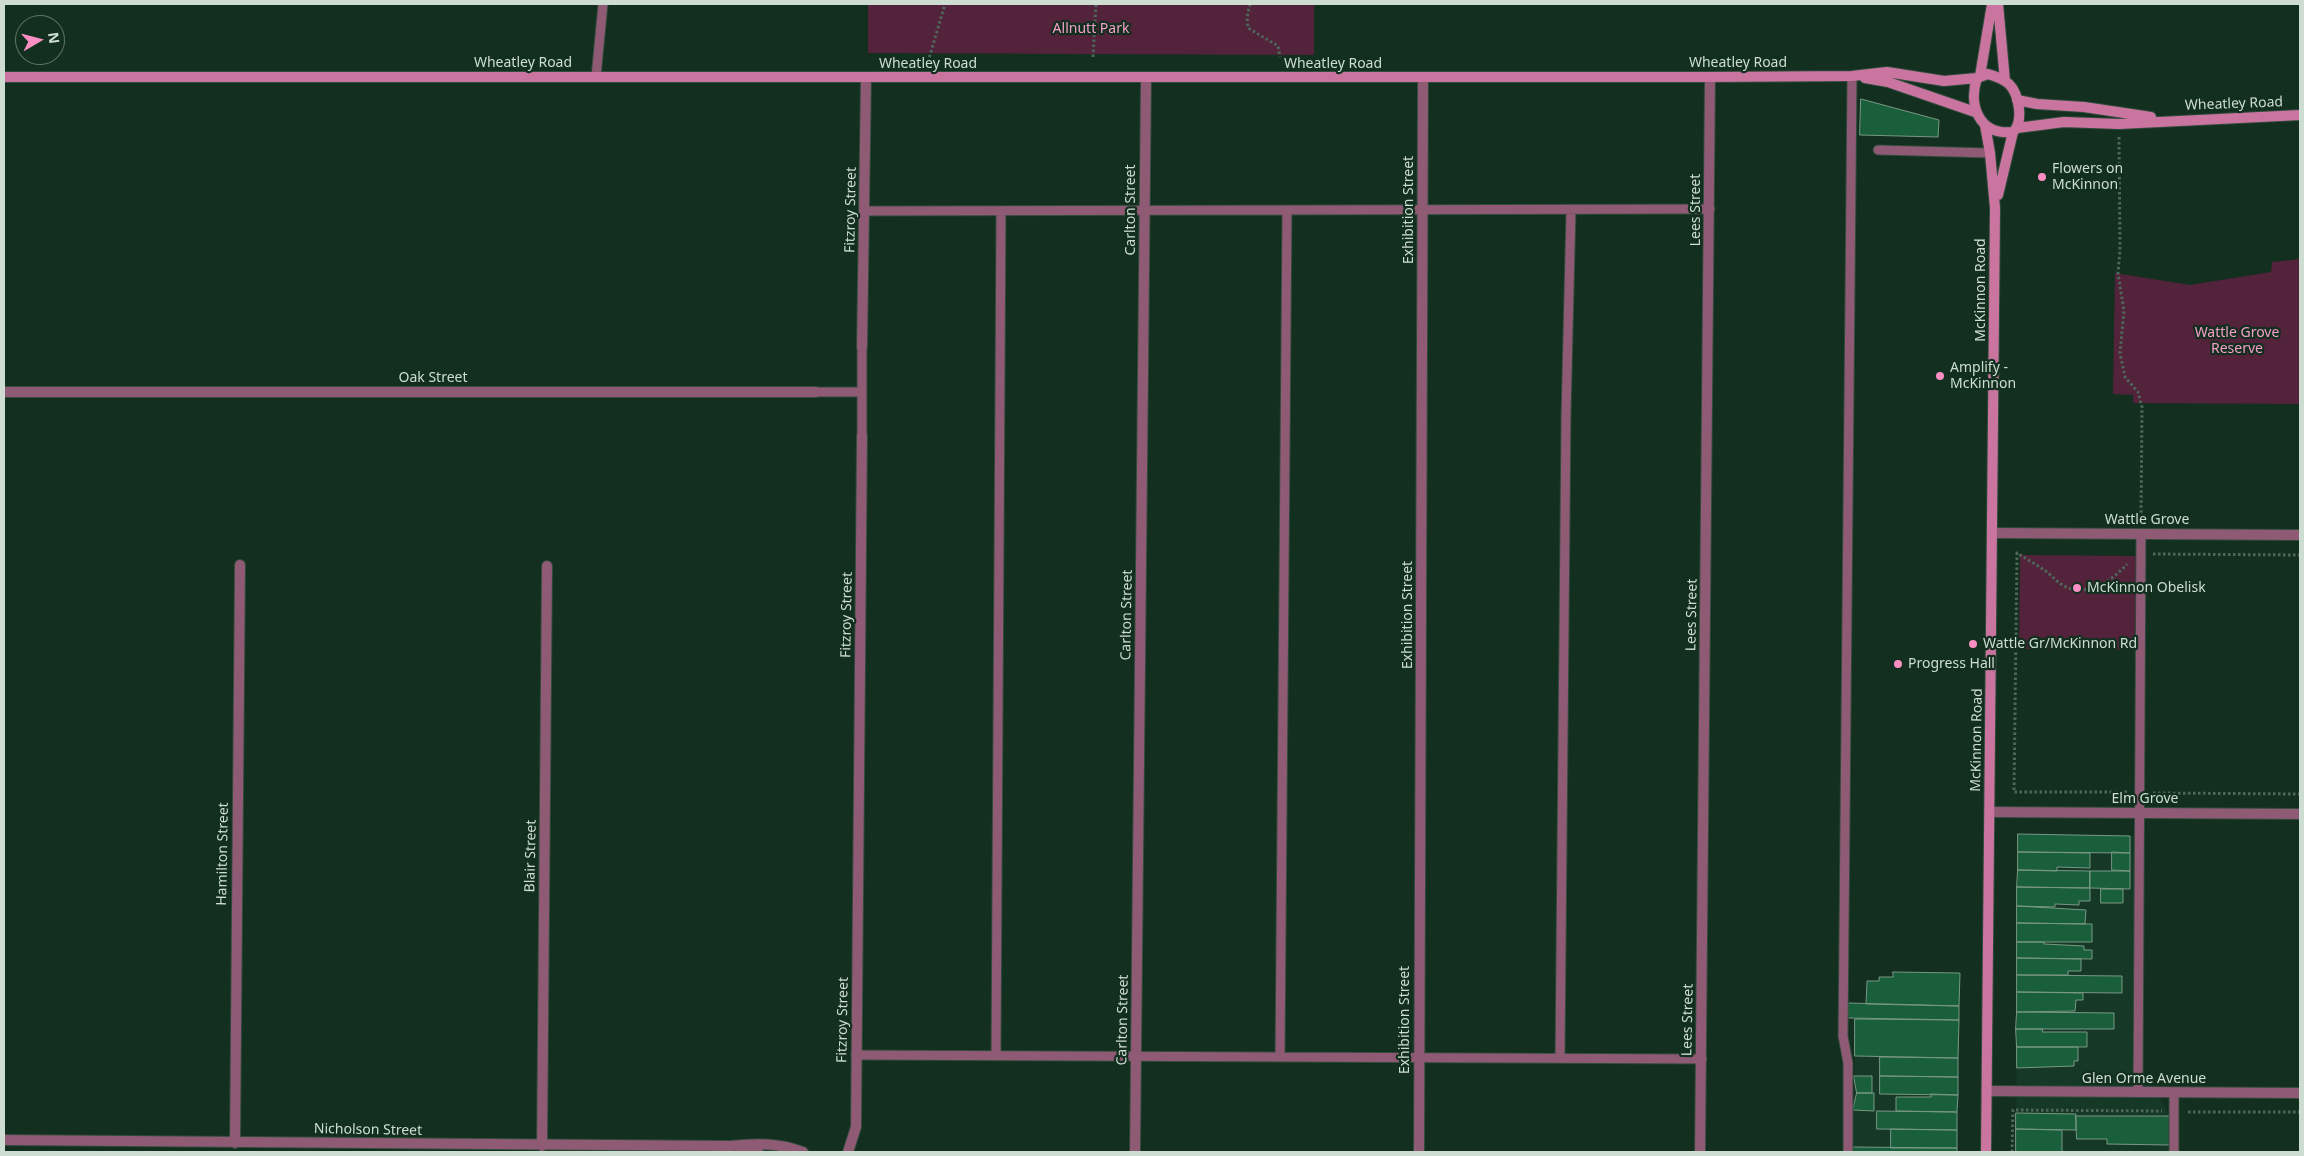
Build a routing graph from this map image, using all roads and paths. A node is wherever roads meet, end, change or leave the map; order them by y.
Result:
1 (603, 4) edge
2 (945, 4) edge
3 (1096, 4) edge
4 (1250, 4) edge
5 (1992, 4) edge
6 (1998, 4) edge
7 (1094, 57) dead end
8 (1280, 57) dead end
9 (1852, 76) junction
10 (596, 77) junction
11 (866, 77) junction
12 (924, 77) junction
13 (1710, 77) junction
14 (1979, 77) junction
15 (4, 78) edge
16 (1146, 78) junction
17 (1423, 78) junction
18 (2005, 81) junction
19 (2017, 100) junction
20 (1975, 112) junction
21 (2300, 115) edge
22 (2169, 120) junction
23 (2119, 124) junction
24 (1985, 126) junction
25 (2015, 130) junction
26 (1878, 150) dead end
27 (1990, 153) junction
28 (1995, 208) junction
29 (1710, 209) junction
30 (1571, 210) junction
31 (865, 211) junction
32 (1001, 211) junction
33 (1145, 211) junction
34 (1287, 211) junction
35 (1424, 211) junction
36 (862, 346) joint
37 (4, 392) edge
38 (816, 392) joint
39 (862, 392) junction
40 (862, 436) joint
41 (1993, 533) junction
42 (2141, 534) junction
43 (2300, 535) edge
44 (2141, 554) junction
45 (2300, 555) edge
46 (240, 565) dead end
47 (547, 566) dead end
48 (2139, 792) junction
49 (2300, 794) edge
50 (1990, 812) junction
51 (2139, 812) junction
52 (2300, 814) edge
53 (856, 1055) junction
54 (996, 1055) junction
55 (1136, 1056) junction
56 (1280, 1057) junction
57 (1419, 1058) junction
58 (1560, 1058) junction
59 (1702, 1060) junction
60 (1987, 1091) junction
61 (2138, 1092) junction
62 (2174, 1093) junction
63 (2300, 1093) edge
64 (2174, 1111) junction
65 (2300, 1112) edge
66 (4, 1140) edge
67 (235, 1143) junction
68 (542, 1146) junction
69 (731, 1146) junction
70 (758, 1152) edge
71 (803, 1152) edge
72 (848, 1152) edge
73 (1135, 1152) edge
74 (1418, 1152) edge
75 (1700, 1152) edge
76 (1848, 1152) edge
77 (1986, 1152) edge
78 (2012, 1152) edge
79 (2174, 1152) edge

1 - 10 lane
2 - 12 path
3 - 7 path
4 - 8 path
5 - 14 street
6 - 18 street
9 - 13 street, Wheatley Road
9 - 14 street, Wheatley Road
9 - 20 street, Wheatley Road
9 - 76 lane
10 - 11 street, Wheatley Road
10 - 15 street, Wheatley Road
11 - 12 street, Wheatley Road
11 - 31 street, Fitzroy Street
12 - 16 street, Wheatley Road
13 - 17 street, Wheatley Road
13 - 29 street, Lees Street
14 - 18 street
14 - 20 street
16 - 17 street, Wheatley Road
16 - 33 street, Carlton Street
17 - 35 street, Exhibition Street
18 - 19 street
19 - 22 street, Wheatley Road
19 - 25 street
20 - 24 street
21 - 22 street, Wheatley Road
22 - 23 street, Wheatley Road
23 - 25 street, Wheatley Road
23 - 42 path
24 - 25 street
24 - 27 street, McKinnon Road
25 - 28 street, McKinnon Road
26 - 27 lane
27 - 28 street, McKinnon Road
28 - 41 street, McKinnon Road
29 - 30 lane
29 - 59 street, Lees Street
30 - 35 lane
30 - 58 lane
31 - 32 lane
31 - 36 street, Fitzroy Street
32 - 33 lane
32 - 54 lane
33 - 34 lane
33 - 55 street, Carlton Street
34 - 35 lane
34 - 56 lane
35 - 57 street, Exhibition Street
36 - 39 lane, Fitzroy Street
37 - 38 street, Oak Street
38 - 39 lane, Oak Street
39 - 40 lane, Fitzroy Street
40 - 53 street, Fitzroy Street
41 - 42 street, Wattle Grove
41 - 50 street, McKinnon Road
42 - 43 street, Wattle Grove
42 - 44 lane
44 - 45 path
44 - 48 lane
44 - 48 path
46 - 67 street, Hamilton Street
47 - 68 street, Blair Street
48 - 49 path
48 - 51 lane
50 - 51 street, Elm Grove
50 - 60 street, McKinnon Road
51 - 52 street, Elm Grove
51 - 61 lane
53 - 54 lane
53 - 72 street, Fitzroy Street
54 - 55 lane
55 - 56 lane
55 - 73 street, Carlton Street
56 - 57 lane
57 - 58 lane
57 - 74 street, Exhibition Street
58 - 59 lane
59 - 75 street, Lees Street
60 - 61 street, Glen Orme Avenue
60 - 77 street, McKinnon Road
61 - 62 street, Glen Orme Avenue
62 - 63 street, Glen Orme Avenue
62 - 64 lane
64 - 65 path
64 - 78 path
64 - 79 lane
66 - 67 street, Nicholson Street
67 - 68 street, Nicholson Street
68 - 69 street, Nicholson Street
69 - 70 street, Nicholson Street
69 - 71 street, Nicholson Street

